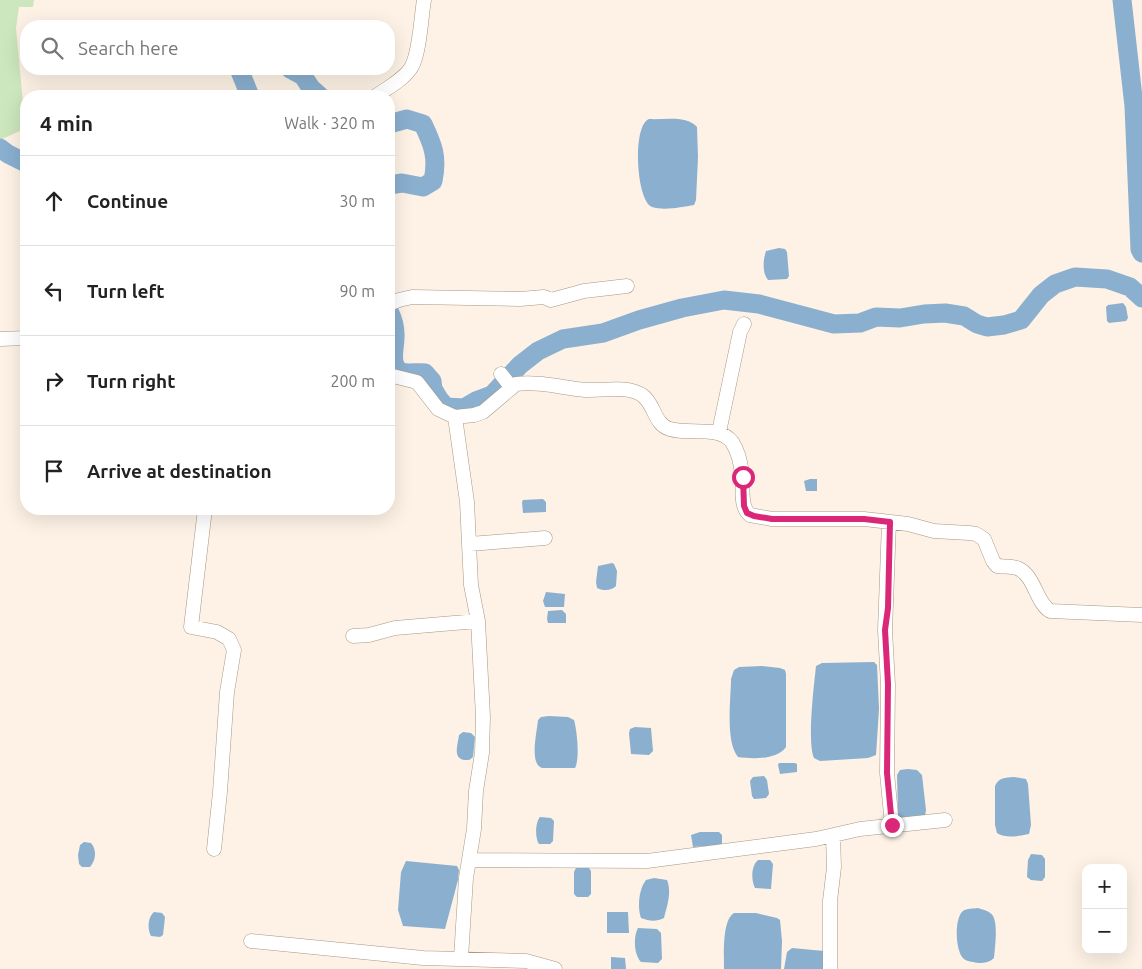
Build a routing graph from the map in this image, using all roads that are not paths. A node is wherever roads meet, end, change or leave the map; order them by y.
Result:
1 (424, 0) edge
2 (384, 90) edge
3 (627, 286) dead end
4 (395, 302) edge
5 (744, 324) dead end
6 (20, 338) edge
7 (0, 339) edge
8 (395, 376) edge
9 (455, 417) junction
10 (719, 432) junction
11 (204, 515) edge
12 (890, 522) junction
13 (545, 538) dead end
14 (470, 544) junction
15 (1142, 615) edge
16 (478, 621) junction
17 (353, 636) dead end
18 (944, 820) dead end
19 (892, 825) junction
20 (833, 836) junction
21 (214, 849) dead end
22 (470, 860) junction
23 (251, 942) dead end
24 (461, 958) junction
25 (555, 969) edge
26 (830, 969) edge

1 - 2 street
3 - 4 street
5 - 10 street
6 - 7 street
8 - 9 street
9 - 10 street
9 - 14 street
10 - 12 street
11 - 21 street
12 - 15 street
12 - 19 street
13 - 14 street
14 - 16 street
16 - 17 street
16 - 22 street
18 - 19 street
19 - 20 street
20 - 22 street
20 - 26 street
22 - 24 street
23 - 24 street
24 - 25 street

